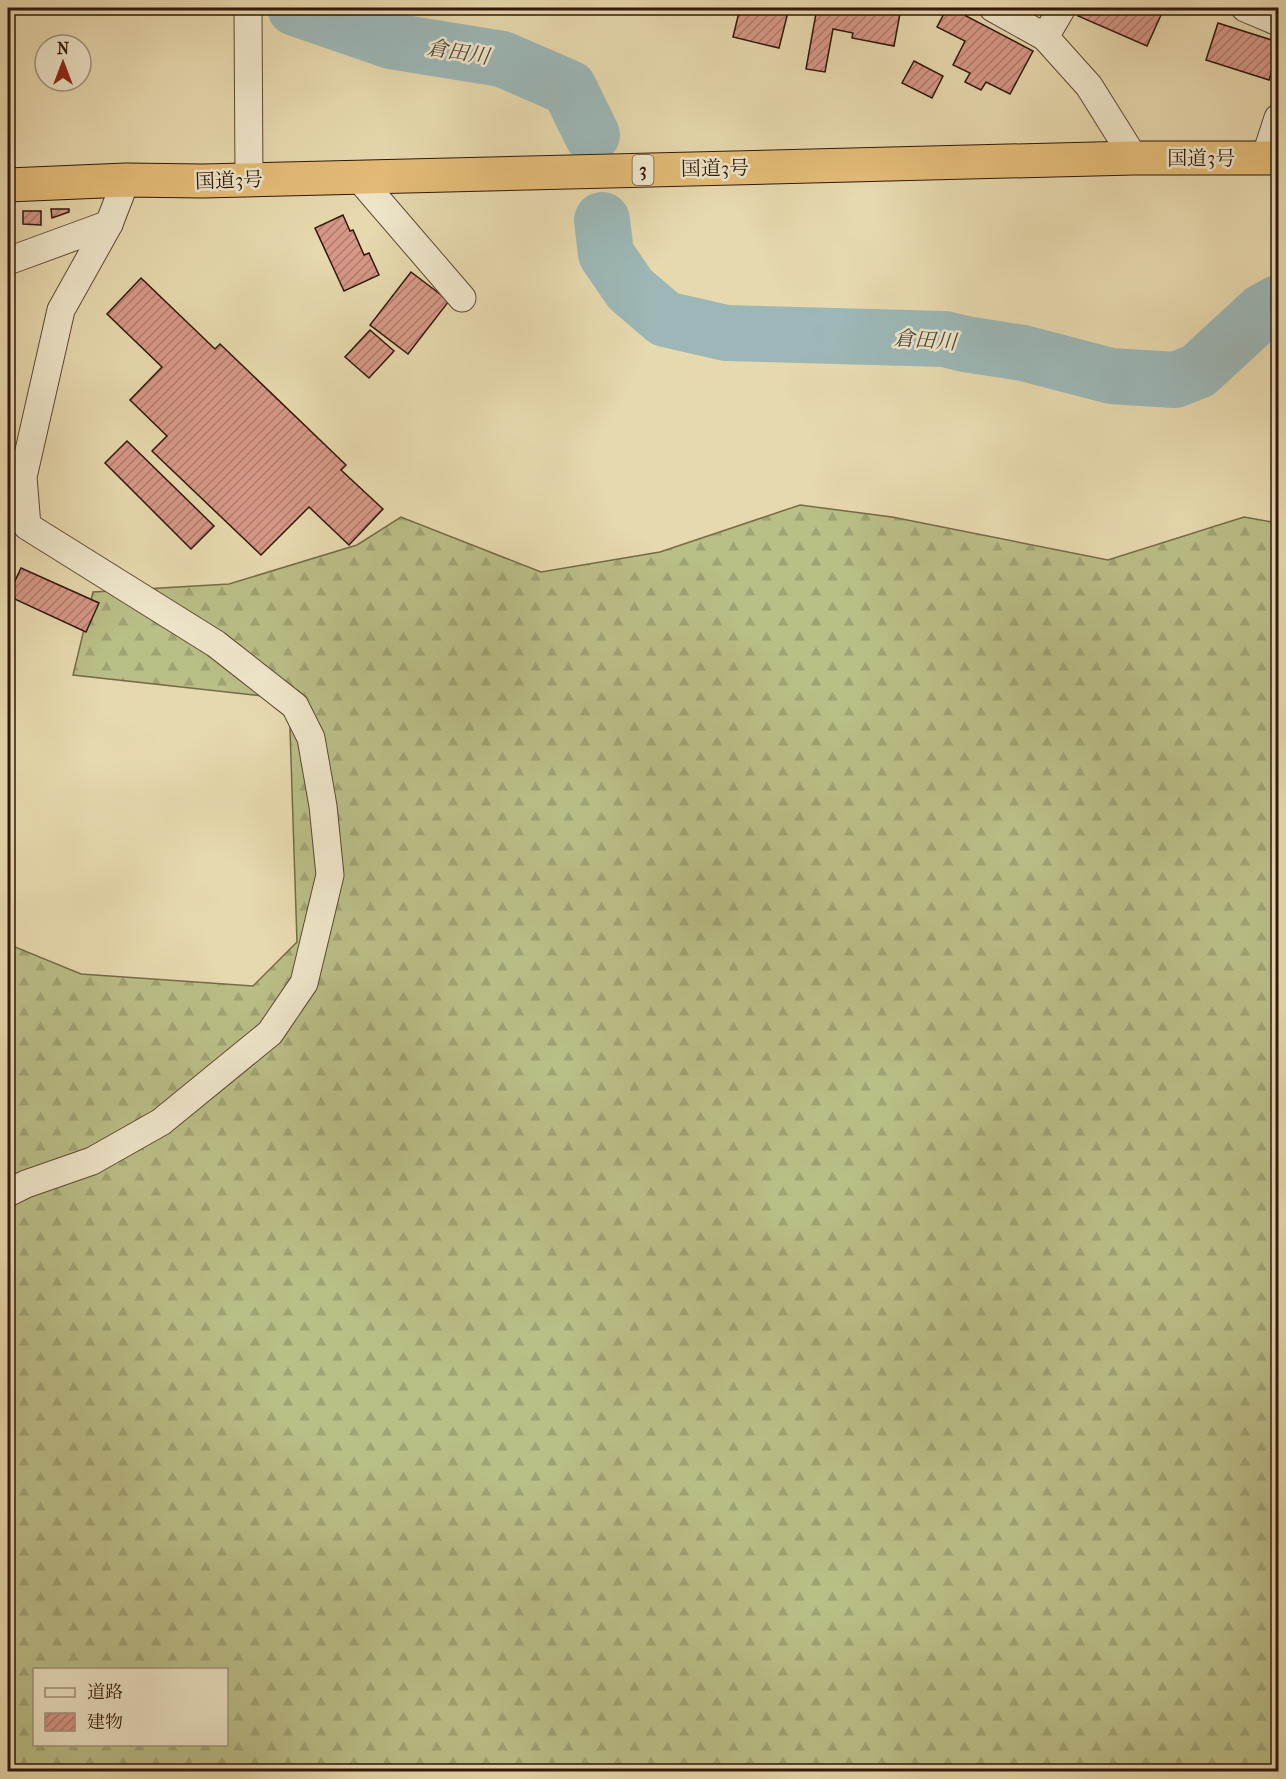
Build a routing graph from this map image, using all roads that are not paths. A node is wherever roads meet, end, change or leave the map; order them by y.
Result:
1 (993, 8) edge
2 (1062, 8) edge
3 (1245, 8) edge
4 (248, 11) edge
5 (1278, 22) edge
6 (1045, 37) junction
7 (1278, 118) edge
8 (1134, 158) junction
9 (1272, 158) edge
10 (357, 176) junction
11 (249, 179) junction
12 (126, 180) junction
13 (8, 185) edge
14 (109, 224) junction
15 (8, 261) edge
16 (462, 298) dead end
17 (8, 1193) edge

1 - 6 street
2 - 6 street
3 - 5 street
4 - 11 street
6 - 8 street
7 - 9 street
8 - 9 highway, 国道3号 / 3
8 - 10 highway, 国道3号 / 3
10 - 11 highway, 国道3号 / 3
10 - 16 street
11 - 12 highway, 国道3号 / 3
12 - 13 highway, 国道3号 / 3
12 - 14 street
14 - 15 street
14 - 17 street

